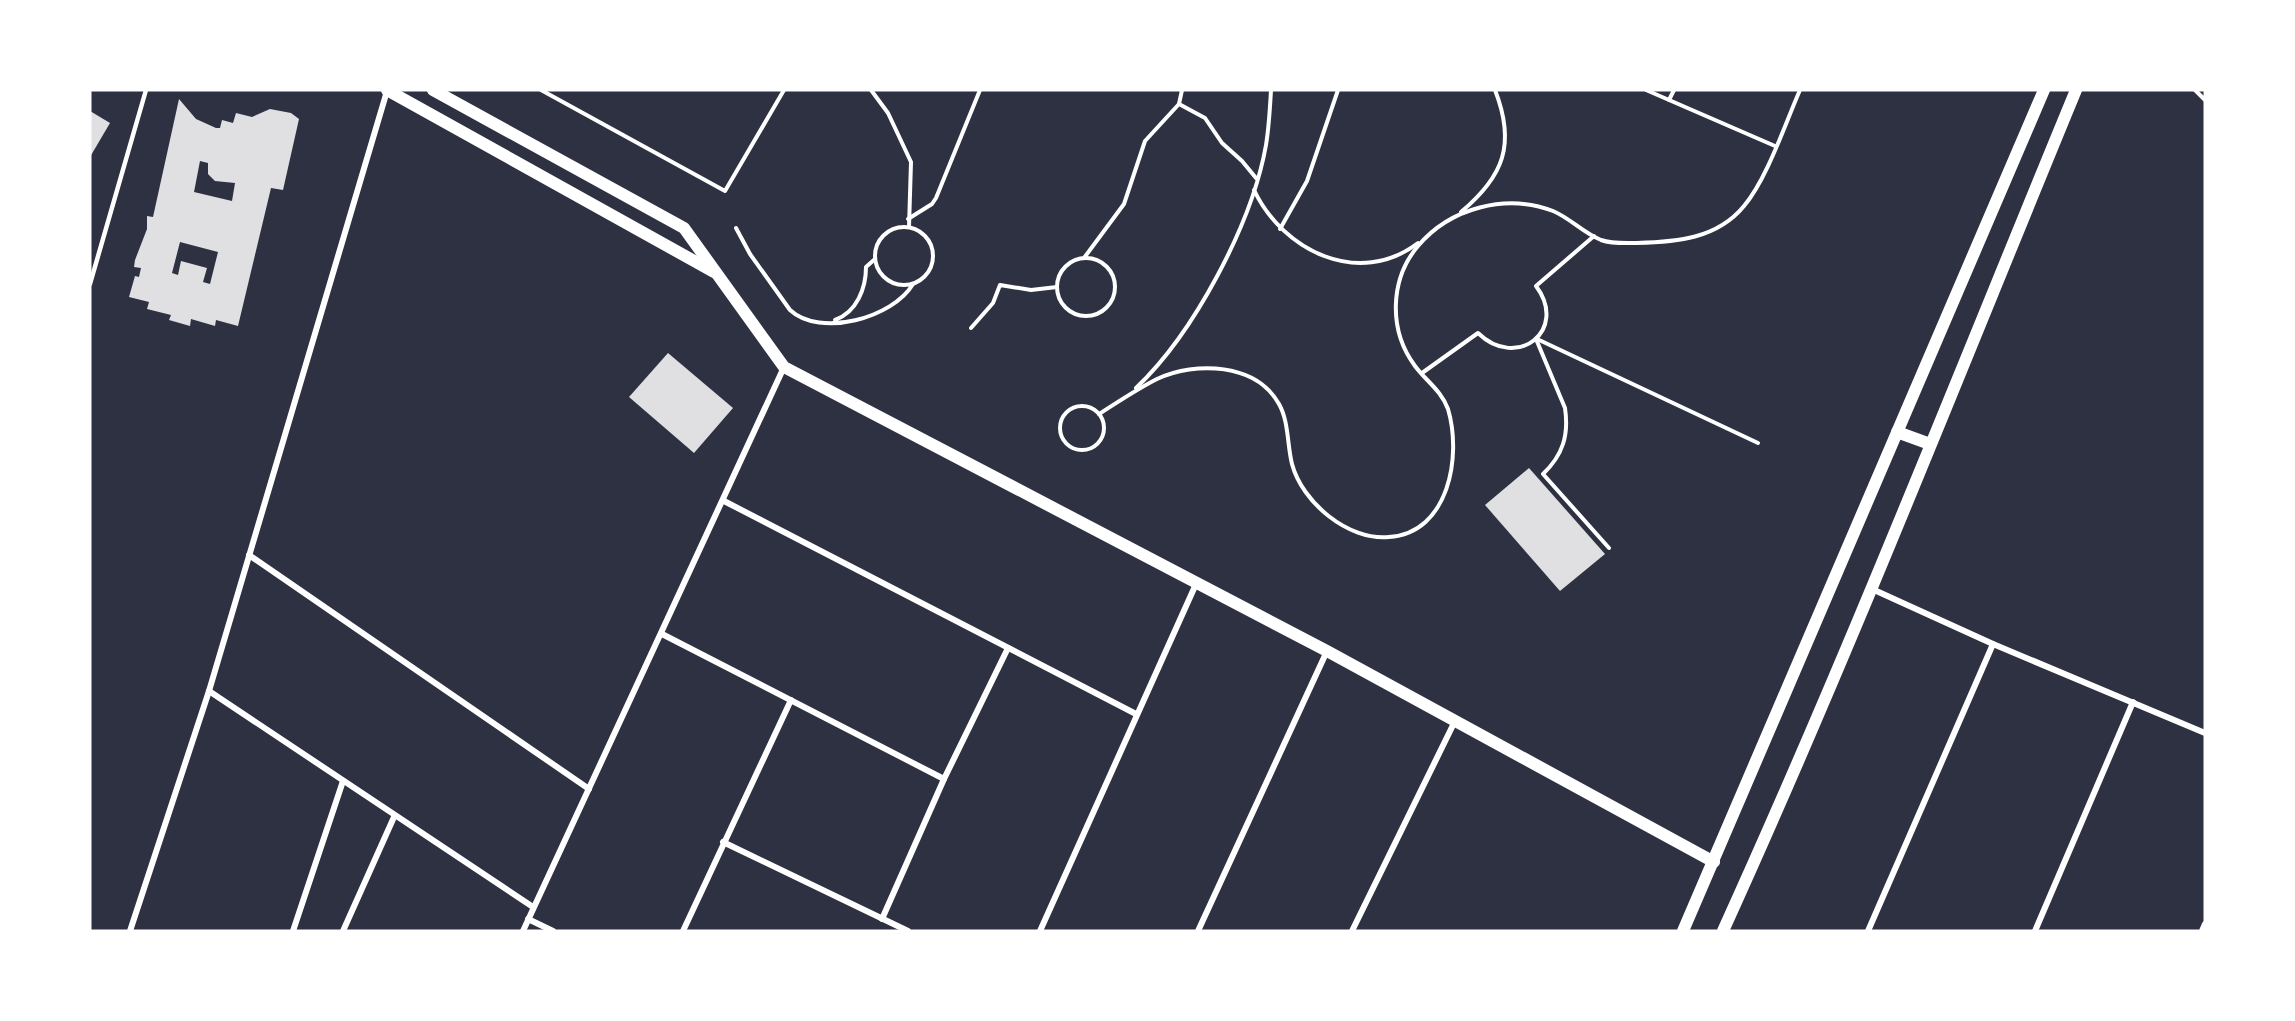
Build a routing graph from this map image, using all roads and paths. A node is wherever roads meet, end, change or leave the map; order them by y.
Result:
1 (146, 90) edge
2 (387, 90) edge
3 (434, 90) edge
4 (541, 90) edge
5 (784, 90) edge
6 (871, 90) edge
7 (980, 90) edge
8 (1182, 90) edge
9 (1271, 90) edge
10 (1338, 90) edge
11 (1495, 90) edge
12 (1646, 90) edge
13 (1674, 90) edge
14 (1800, 90) edge
15 (2044, 90) edge
16 (2076, 90) edge
17 (2195, 90) edge
18 (1670, 100) junction
19 (2205, 100) edge
20 (1179, 104) junction
21 (1775, 146) junction
22 (1256, 178) junction
23 (1253, 189) junction
24 (1455, 216) junction
25 (908, 219) junction
26 (909, 227) junction
27 (736, 228) dead end
28 (1280, 229) junction
29 (1430, 234) junction
30 (1594, 236) junction
31 (1084, 258) junction
32 (875, 260) junction
33 (718, 274) junction
34 (90, 284) edge
35 (913, 284) junction
36 (1057, 287) junction
37 (828, 321) junction
38 (971, 328) dead end
39 (1536, 339) junction
40 (784, 367) junction
41 (1422, 373) junction
42 (1129, 395) junction
43 (1099, 414) junction
44 (1897, 432) junction
45 (1758, 443) dead end
46 (1930, 444) junction
47 (724, 501) junction
48 (1609, 548) dead end
49 (249, 555) junction
50 (1196, 584) junction
51 (1872, 589) junction
52 (662, 634) junction
53 (1993, 644) junction
54 (1008, 648) junction
55 (1327, 651) junction
56 (209, 691) junction
57 (791, 700) junction
58 (2133, 702) junction
59 (1136, 714) junction
60 (1455, 721) junction
61 (2205, 733) edge
62 (944, 779) junction
63 (343, 781) junction
64 (589, 789) junction
65 (394, 817) junction
66 (723, 842) junction
67 (1714, 862) junction
68 (533, 907) junction
69 (528, 919) junction
70 (882, 919) junction
71 (2205, 924) edge
72 (130, 931) edge
73 (293, 931) edge
74 (343, 931) edge
75 (522, 931) edge
76 (553, 931) edge
77 (683, 931) edge
78 (908, 931) edge
79 (1040, 931) edge
80 (1198, 931) edge
81 (1352, 931) edge
82 (1683, 931) edge
83 (1723, 931) edge
84 (1868, 931) edge
85 (2035, 931) edge
86 (2202, 931) edge

1 - 34 lane
2 - 33 main road
2 - 49 street
3 - 33 main road
4 - 5 path
6 - 25 path
7 - 25 path
8 - 20 path
9 - 22 path
10 - 28 path
11 - 24 path
12 - 18 path
13 - 18 path
14 - 21 path
15 - 44 main road
16 - 46 main road
17 - 19 path
18 - 21 path
20 - 22 path
20 - 31 path
21 - 30 path
22 - 23 path
23 - 28 path
23 - 42 path
24 - 29 path
24 - 30 path
25 - 26 path
26 - 32 path
26 - 35 path
27 - 37 path
28 - 29 path
29 - 41 path
30 - 39 path
31 - 36 path
31 - 36 path
32 - 35 path
32 - 37 path
33 - 40 main road
35 - 37 path
36 - 38 path
39 - 41 path
39 - 45 path
39 - 48 path
40 - 47 street
40 - 50 main road
41 - 42 path
42 - 43 path
43 - 43 path
44 - 46 main road
44 - 67 main road
46 - 51 main road
47 - 52 street
47 - 54 street
49 - 56 street
49 - 64 street
50 - 55 main road
50 - 59 street
51 - 53 street
51 - 83 main road
52 - 57 street
52 - 64 street
53 - 58 street
53 - 84 street
54 - 59 street
54 - 62 street
55 - 60 main road
55 - 80 street
56 - 63 street
56 - 72 street
57 - 62 street
57 - 66 street
58 - 61 street
58 - 85 street
59 - 79 street
60 - 67 main road
60 - 81 street
62 - 70 street
63 - 65 street
63 - 73 street
64 - 68 street
65 - 68 street
65 - 74 street
66 - 70 street
66 - 77 street
67 - 82 main road
68 - 69 street
69 - 75 street
69 - 76 street
70 - 78 street
71 - 86 street

